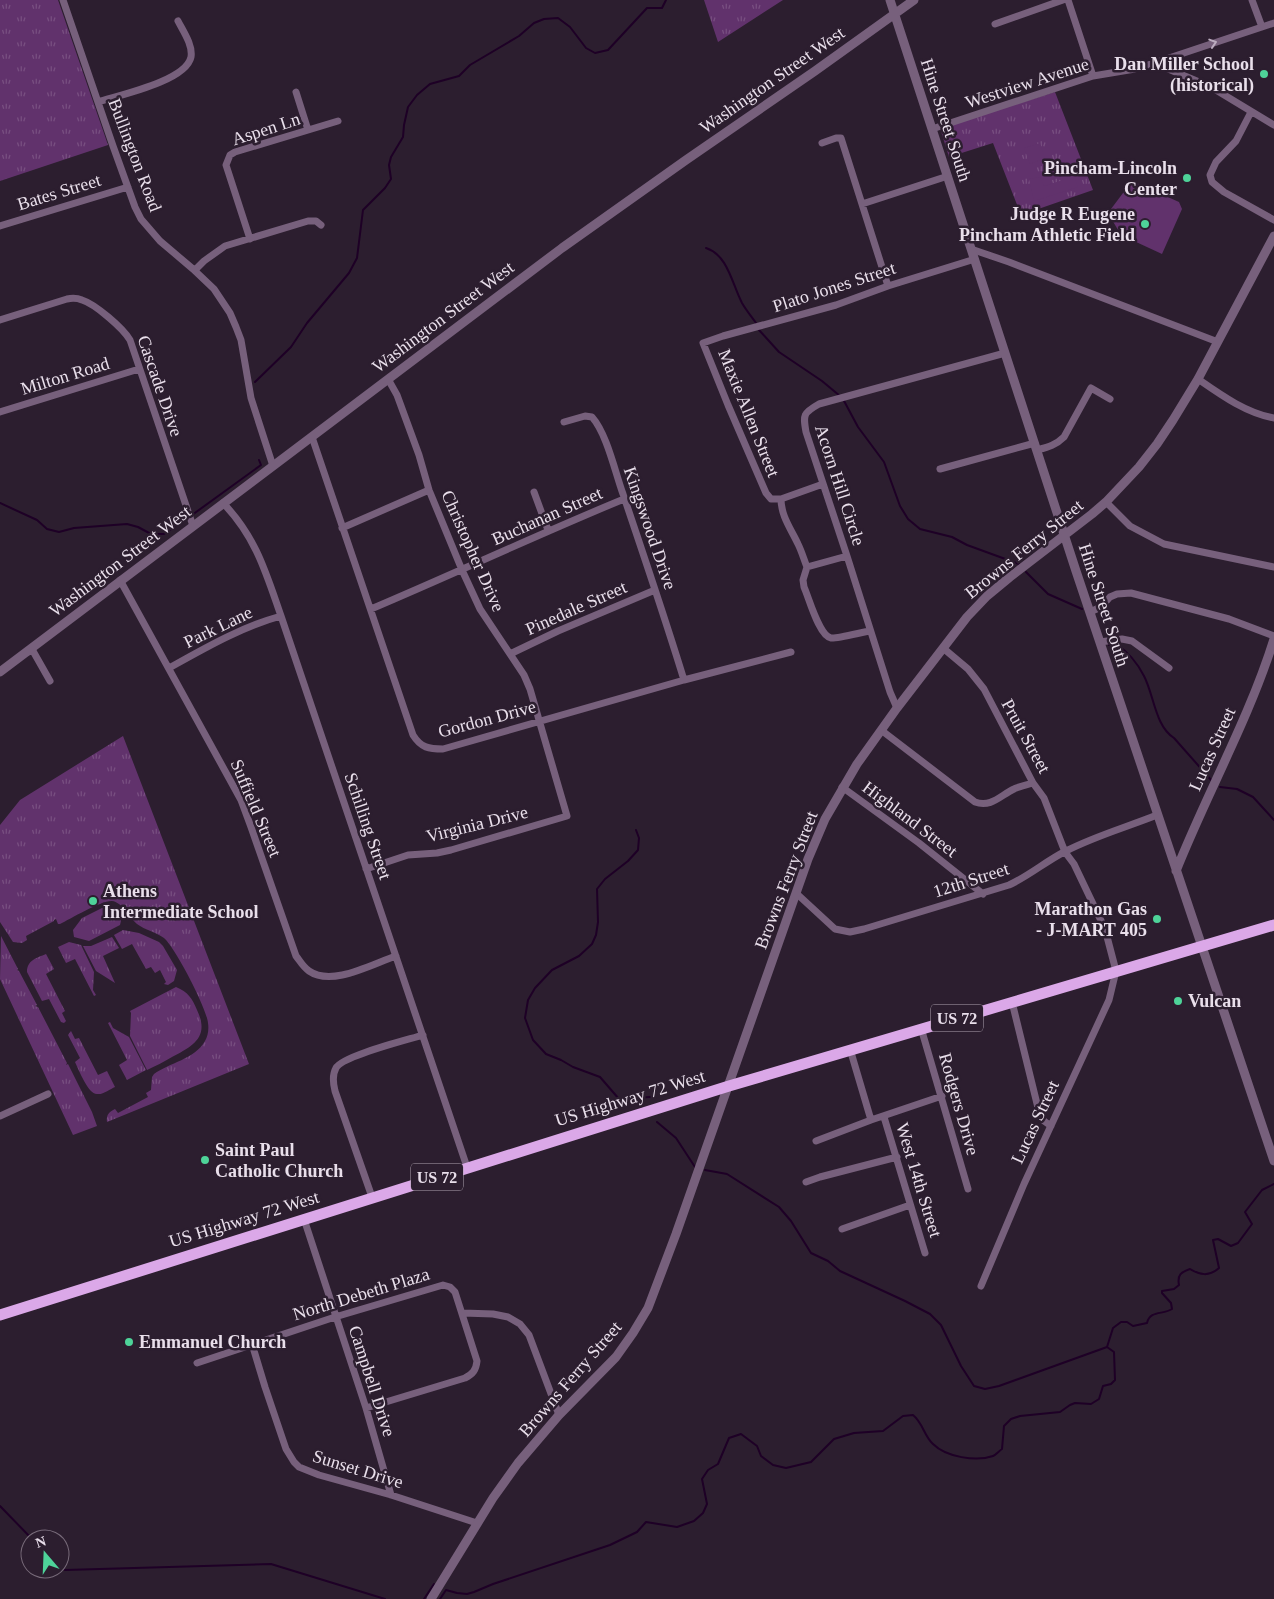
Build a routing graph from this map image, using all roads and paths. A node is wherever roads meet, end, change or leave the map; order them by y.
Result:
1 (63, 0) edge
2 (890, 0) edge
3 (914, 0) edge
4 (1062, 0) edge
5 (1068, 0) edge
6 (1252, 0) edge
7 (894, 14) junction
8 (178, 21) dead end
9 (1274, 23) edge
10 (995, 24) dead end
11 (1262, 27) junction
12 (1154, 63) junction
13 (1093, 76) junction
14 (296, 92) dead end
15 (98, 102) junction
16 (1251, 112) junction
17 (338, 121) dead end
18 (1274, 125) edge
19 (932, 129) junction
20 (308, 130) junction
21 (822, 143) dead end
22 (948, 176) junction
23 (128, 187) junction
24 (862, 204) junction
25 (1274, 220) edge
26 (321, 224) dead end
27 (0, 226) edge
28 (1274, 236) edge
29 (250, 239) junction
30 (971, 249) junction
31 (974, 259) junction
32 (195, 270) junction
33 (888, 286) junction
34 (0, 320) edge
35 (1218, 342) junction
36 (703, 343) joint
37 (1005, 353) junction
38 (139, 369) junction
39 (388, 379) junction
40 (1198, 379) junction
41 (1110, 399) dead end
42 (0, 412) edge
43 (1274, 418) edge
44 (564, 422) dead end
45 (312, 437) junction
46 (1036, 446) junction
47 (272, 466) junction
48 (940, 468) dead end
49 (823, 484) junction
50 (430, 490) junction
51 (534, 492) dead end
52 (624, 499) junction
53 (781, 499) junction
54 (1106, 502) junction
55 (223, 503) junction
56 (193, 526) junction
57 (342, 528) junction
58 (548, 530) junction
59 (1064, 534) junction
60 (847, 556) junction
61 (807, 567) junction
62 (1274, 567) edge
63 (462, 570) junction
64 (120, 580) junction
65 (655, 590) junction
66 (371, 609) junction
67 (1090, 612) junction
68 (281, 616) junction
69 (870, 631) junction
70 (1274, 637) edge
71 (1100, 642) junction
72 (943, 648) junction
73 (27, 652) junction
74 (791, 652) dead end
75 (510, 654) junction
76 (169, 668) junction
77 (1169, 668) dead end
78 (0, 672) edge
79 (684, 680) junction
80 (50, 681) dead end
81 (897, 708) junction
82 (539, 721) junction
83 (881, 730) junction
84 (1033, 783) junction
85 (842, 787) junction
86 (1157, 815) junction
87 (567, 816) joint
88 (1065, 852) junction
89 (366, 869) junction
90 (1176, 871) junction
91 (796, 893) junction
92 (983, 894) junction
93 (1274, 925) edge
94 (1201, 946) junction
95 (396, 956) junction
96 (1116, 971) junction
97 (1012, 1002) junction
98 (922, 1028) junction
99 (423, 1035) junction
100 (850, 1049) junction
101 (728, 1086) junction
102 (48, 1094) dead end
103 (942, 1096) junction
104 (0, 1116) edge
105 (884, 1117) junction
106 (871, 1120) junction
107 (1051, 1126) junction
108 (816, 1141) dead end
109 (897, 1157) junction
110 (1274, 1161) edge
111 (467, 1167) junction
112 (806, 1182) dead end
113 (968, 1189) dead end
114 (372, 1197) junction
115 (910, 1205) junction
116 (304, 1219) junction
117 (842, 1229) dead end
118 (925, 1253) dead end
119 (981, 1286) dead end
120 (463, 1313) junction
121 (0, 1314) edge
122 (335, 1317) junction
123 (252, 1344) junction
124 (196, 1363) dead end
125 (366, 1408) junction
126 (559, 1415) junction
127 (391, 1495) junction
128 (478, 1523) junction
129 (431, 1599) edge

1 - 15 street, Bullington Road
2 - 7 street, Hine Street South
3 - 7 street, Washington Street West
4 - 10 street
5 - 13 street
6 - 11 street
7 - 19 street, Hine Street South
7 - 39 street, Washington Street West
8 - 15 street
9 - 11 street, Westview Avenue
12 -> 11 street, Westview Avenue
12 - 13 street, Westview Avenue
12 - 16 street
13 - 19 street, Westview Avenue
14 - 20 street
15 - 23 street, Bullington Road
16 - 18 street
16 - 25 street
17 - 20 street, Aspen Ln
19 - 22 street, Hine Street South
20 - 29 street, Aspen Ln
21 - 24 street
22 - 24 street
22 - 30 street, Hine Street South
23 - 27 street, Bates Street
23 - 32 street, Bullington Road
24 - 33 street
26 - 29 street
28 - 35 street, Browns Ferry Street
29 - 32 street
30 - 31 street, Hine Street South
30 - 35 street
31 - 33 street, Plato Jones Street
31 - 37 street, Hine Street South
32 - 47 street, Bullington Road
33 - 36 street, Plato Jones Street
34 - 38 street, Cascade Drive
35 - 40 street, Browns Ferry Street
36 - 53 street, Maxie Allen Street
37 - 46 street, Hine Street South
37 - 49 street, Acorn Hill Circle
38 - 42 street, Milton Road
38 - 56 street, Cascade Drive
39 - 45 street, Washington Street West
39 - 50 street, Christopher Drive
40 - 43 street
40 - 54 street, Browns Ferry Street
41 - 46 street
44 - 52 street, Kingswood Drive
45 - 47 street, Washington Street West
45 - 57 street, Gordon Drive
46 - 48 street
46 - 59 street, Hine Street South
47 - 55 street, Washington Street West
49 - 53 street
49 - 60 street, Acorn Hill Circle
50 - 57 street
50 - 63 street, Christopher Drive
51 - 58 street
52 - 58 street, Buchanan Street
52 - 65 street, Kingswood Drive
53 - 61 street, Maxie Allen Street
54 - 59 street, Browns Ferry Street
54 - 62 street
55 - 56 street, Washington Street West
55 - 68 street, Schilling Street
56 - 64 street, Washington Street West
57 - 66 street, Gordon Drive
58 - 63 street, Buchanan Street
59 - 67 street, Hine Street South
59 - 72 street, Browns Ferry Street
60 - 61 street
60 - 69 street, Acorn Hill Circle
61 - 69 street, Maxie Allen Street
63 - 66 street, Buchanan Street
63 - 75 street, Christopher Drive
64 - 73 street, Washington Street West
64 - 76 street, Suffield Street
65 - 75 street, Pinedale Street
65 - 79 street, Kingswood Drive
66 - 82 street, Gordon Drive
67 - 70 street
67 - 71 street, Hine Street South
68 - 76 street, Park Lane
68 - 89 street, Schilling Street
69 - 81 street, Acorn Hill Circle
70 - 90 street, Lucas Street
71 - 77 street
71 - 86 street, Hine Street South
72 - 81 street, Browns Ferry Street
72 - 84 street, Pruit Street
73 - 78 street, Washington Street West
73 - 80 street
74 - 79 street, Gordon Drive
75 - 82 street, Christopher Drive
76 - 95 street, Suffield Street
79 - 82 street, Gordon Drive
81 - 83 street, Browns Ferry Street
82 - 87 street, Christopher Drive
83 - 84 street
83 - 85 street, Browns Ferry Street
84 - 88 street, Pruit Street
85 - 91 street, Browns Ferry Street
85 - 92 street, Highland Street
86 - 88 street, 12th Street
86 - 90 street, Hine Street South
87 - 89 street, Virginia Drive
88 - 92 street, 12th Street
88 - 96 street, Pruit Street
89 - 95 street, Schilling Street
90 - 94 street, Hine Street South
91 - 92 street, 12th Street
91 - 101 street, Browns Ferry Street
93 - 94 highway, US Highway 72 West / US 72
94 - 96 highway, US Highway 72 West / US 72
94 - 110 street, Hine Street South
95 - 99 street, Schilling Street
96 - 97 highway, US Highway 72 West / US 72
96 - 107 street, Lucas Street
97 - 98 highway, US Highway 72 West / US 72
97 - 107 street
98 - 100 highway, US Highway 72 West / US 72
98 - 103 street, Rodgers Drive
99 - 111 street, Schilling Street
99 - 114 street
100 - 101 highway, US Highway 72 West / US 72
100 - 106 street, West 14th Street
101 - 111 highway, US Highway 72 West / US 72
101 - 126 street, Browns Ferry Street
102 - 104 street
103 - 105 street
103 - 113 street, Rodgers Drive
105 - 106 street
105 - 109 street, West 14th Street
106 - 108 street
107 - 119 street, Lucas Street
109 - 112 street
109 - 115 street, West 14th Street
111 - 114 highway, US Highway 72 West / US 72
114 - 116 highway, US Highway 72 West / US 72
115 - 117 street
115 - 118 street, West 14th Street
116 - 121 highway, US Highway 72 West / US 72
116 - 122 street, Campbell Drive
120 - 122 street, North Debeth Plaza
120 - 125 street, North Debeth Plaza
120 - 126 street
122 - 123 street, North Debeth Plaza
122 - 125 street, Campbell Drive
123 - 124 street, North Debeth Plaza
123 - 127 street, Sunset Drive
125 - 127 street, Campbell Drive
126 - 128 street, Browns Ferry Street
127 - 128 street, Sunset Drive
128 - 129 street, Browns Ferry Street

